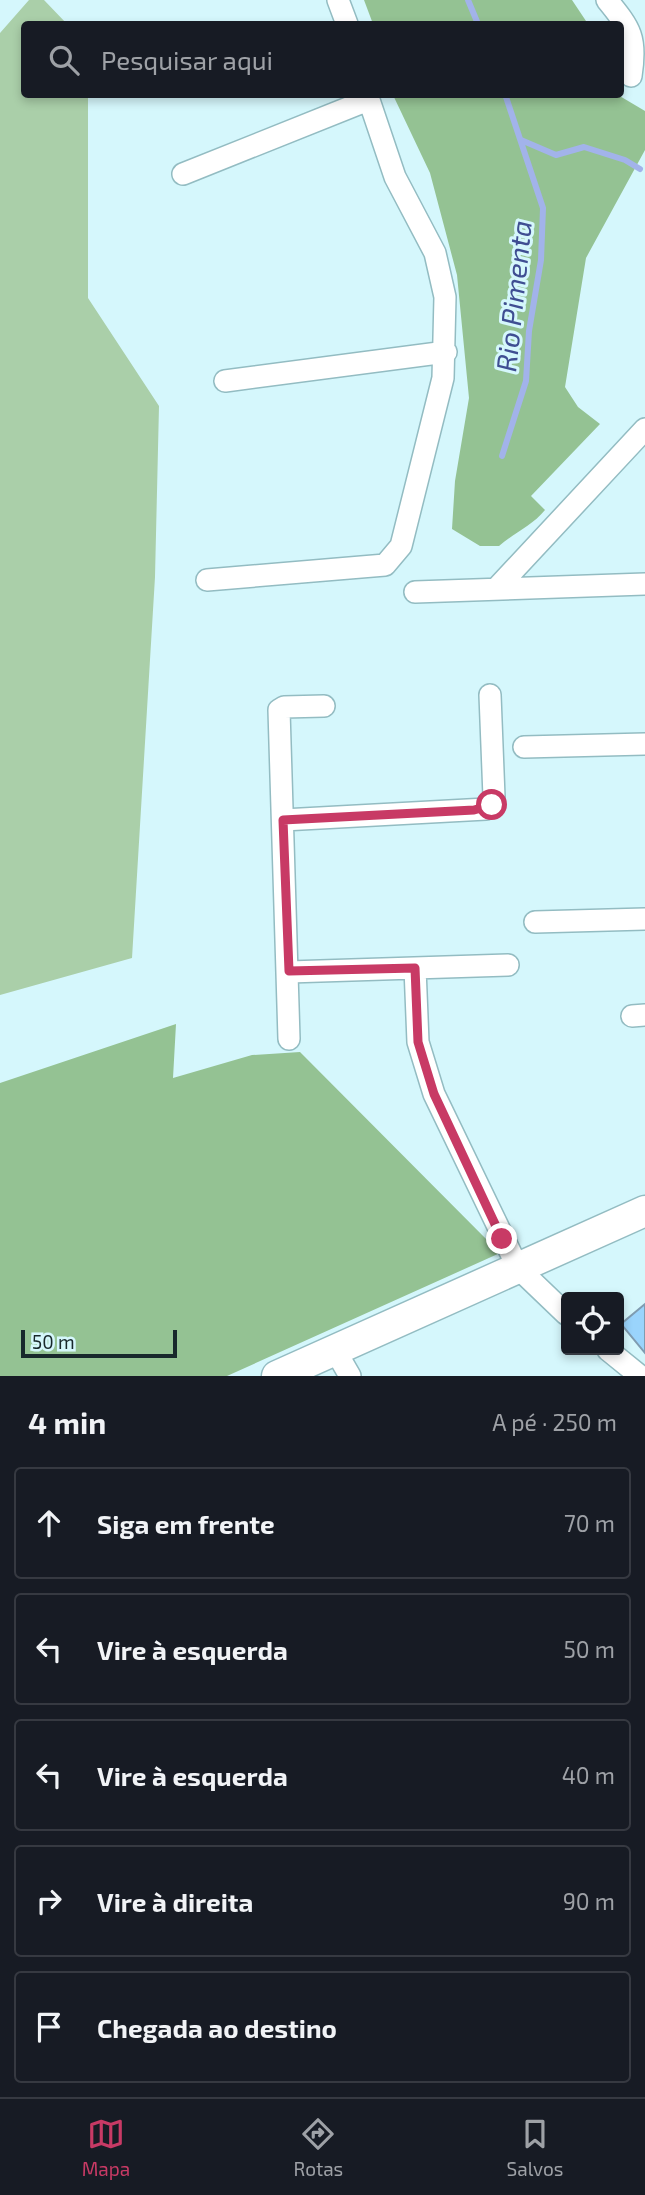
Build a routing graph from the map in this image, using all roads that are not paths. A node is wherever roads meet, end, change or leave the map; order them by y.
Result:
1 (338, 0) edge
2 (607, 0) edge
3 (346, 21) edge
4 (623, 21) edge
5 (624, 22) edge
6 (631, 76) dead end
7 (366, 98) edge
8 (368, 98) edge
9 (183, 174) dead end
10 (446, 352) junction
11 (225, 381) dead end
12 (645, 429) edge
13 (207, 580) dead end
14 (645, 584) edge
15 (496, 589) junction
16 (415, 592) dead end
17 (490, 695) dead end
18 (324, 706) dead end
19 (645, 744) edge
20 (523, 747) dead end
21 (283, 820) junction
22 (645, 919) edge
23 (535, 922) dead end
24 (508, 965) dead end
25 (415, 968) junction
26 (289, 971) junction
27 (289, 1039) dead end
28 (645, 1212) edge
29 (518, 1268) junction
30 (561, 1309) edge
31 (335, 1350) junction
32 (614, 1355) edge
33 (278, 1376) edge
34 (350, 1376) edge
35 (640, 1376) edge

1 - 3 street
2 - 4 street
5 - 6 street
7 - 9 street
8 - 10 street
10 - 11 street
10 - 13 street
12 - 15 street
14 - 15 street
15 - 16 street
17 - 21 street
18 - 21 street
19 - 20 street
21 - 26 street
22 - 23 street
24 - 25 street
25 - 26 street
25 - 29 street
26 - 27 street
28 - 29 main road
29 - 30 street
29 - 31 main road
31 - 33 main road
31 - 34 street
32 - 35 street

